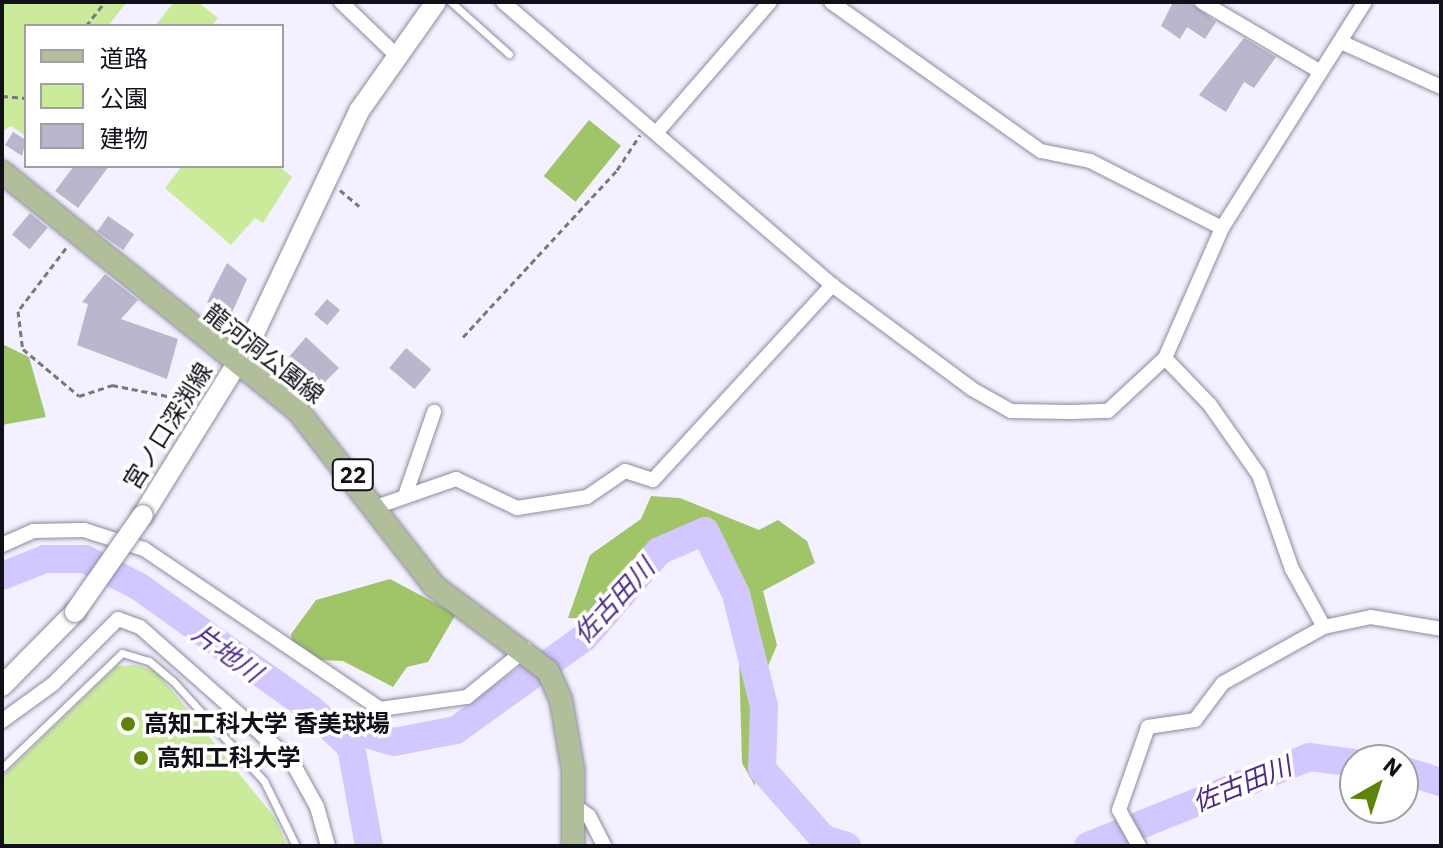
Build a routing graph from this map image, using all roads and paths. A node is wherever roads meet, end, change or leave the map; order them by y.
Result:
1 (105, 2) edge
2 (341, 2) edge
3 (436, 2) edge
4 (451, 2) edge
5 (503, 2) edge
6 (770, 2) edge
7 (831, 2) edge
8 (1202, 2) edge
9 (1365, 2) edge
10 (88, 24) edge
11 (1343, 43) junction
12 (509, 54) dead end
13 (396, 55) junction
14 (1319, 71) junction
15 (1441, 87) edge
16 (2, 96) edge
17 (24, 98) edge
18 (652, 128) junction
19 (2, 172) edge
20 (335, 186) dead end
21 (359, 206) dead end
22 (1222, 228) junction
23 (78, 232) junction
24 (832, 285) junction
25 (463, 337) dead end
26 (1165, 358) junction
27 (239, 363) junction
28 (199, 404) dead end
29 (434, 412) dead end
30 (406, 493) junction
31 (376, 507) junction
32 (2, 545) edge
33 (1324, 627) junction
34 (1441, 629) edge
35 (531, 653) junction
36 (2, 686) edge
37 (2, 721) edge
38 (2, 768) edge
39 (575, 806) junction
40 (569, 842) edge
41 (296, 846) edge
42 (328, 846) edge
43 (604, 846) edge
44 (1139, 846) edge

1 - 10 path
2 - 13 street
3 - 13 main road, 宮ノ口深渕線
4 - 12 lane
5 - 18 street
6 - 18 street
7 - 22 street
8 - 14 street
9 - 11 street
11 - 14 street
11 - 15 street
13 - 27 main road, 宮ノ口深渕線
14 - 22 street
16 - 17 path
18 - 24 street
18 - 25 path
19 - 23 main road, 龍河洞公園線 / 22
20 - 21 path
22 - 26 street
23 - 27 main road, 龍河洞公園線 / 22
23 - 28 path
24 - 26 street
24 - 30 street
26 - 33 street
27 - 31 main road, 龍河洞公園線 / 22
27 - 36 main road, 宮ノ口深渕線, bridge
29 - 30 street
30 - 31 street
31 - 35 main road, 龍河洞公園線 / 22
32 - 35 street
33 - 34 street
33 - 44 street
35 - 39 main road, 龍河洞公園線 / 22
37 - 42 street
38 - 41 lane
39 - 40 main road, 龍河洞公園線 / 22
39 - 43 street

